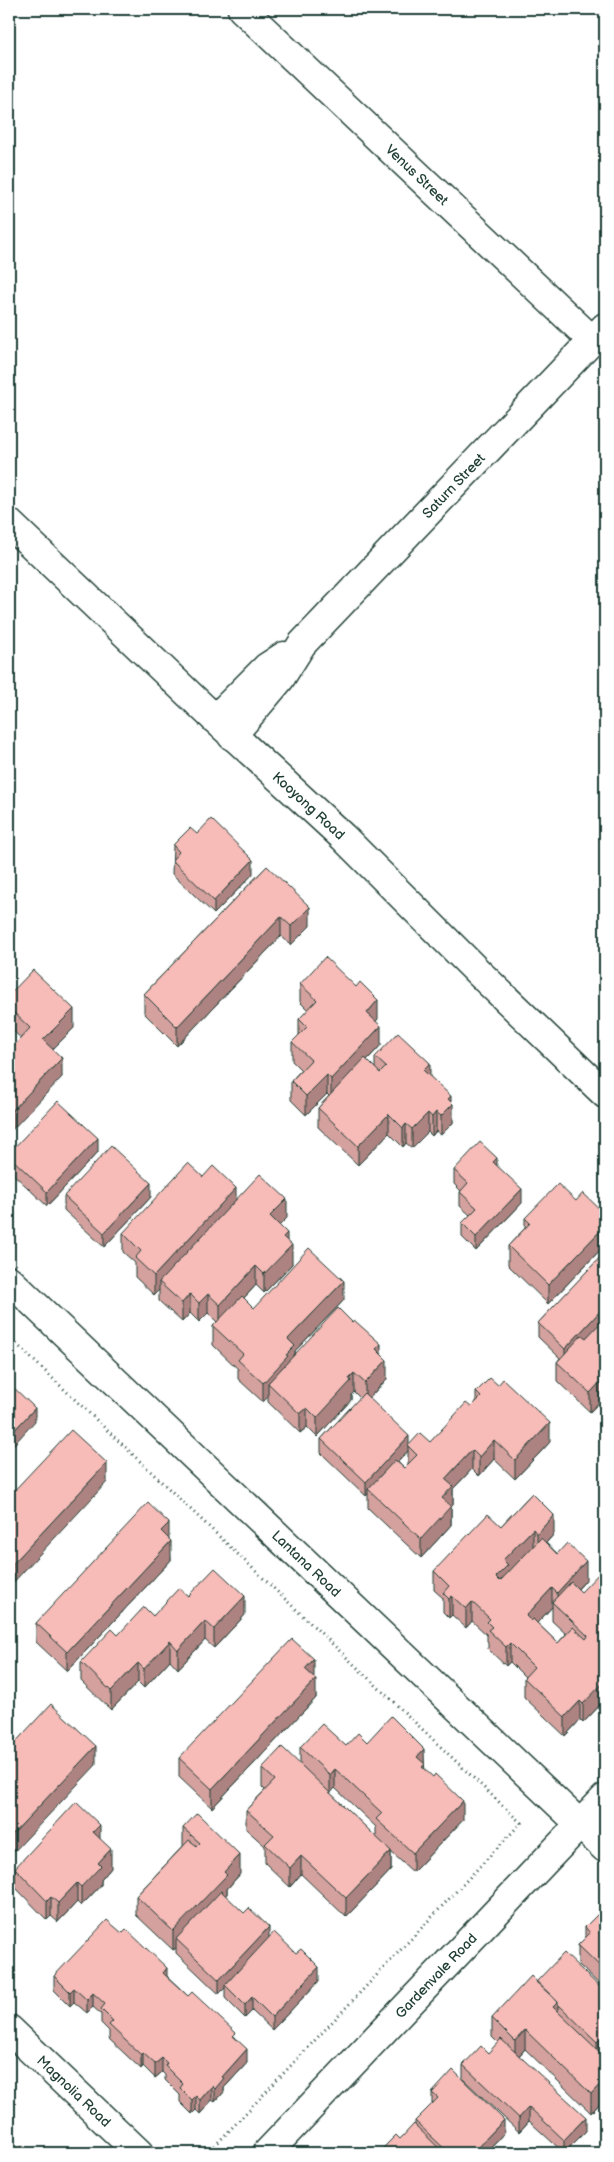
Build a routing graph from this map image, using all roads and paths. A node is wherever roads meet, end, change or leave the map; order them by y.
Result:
1 (242, 9) edge
2 (599, 333) edge
3 (9, 523) edge
4 (224, 727) junction
5 (605, 1094) edge
6 (9, 1280) edge
7 (9, 1337) edge
8 (605, 1798) edge
9 (580, 1824) junction
10 (605, 1848) edge
11 (9, 2029) edge
12 (139, 2153) edge
13 (208, 2153) edge
14 (267, 2153) edge

1 - 2 street, Venus Street
2 - 4 street, Saturn Street
3 - 4 street, Kooyong Road
4 - 5 street, Kooyong Road
6 - 9 street, Lantana Road
7 - 13 path
8 - 9 street, Gardenvale Road
9 - 10 street, Lantana Road
9 - 14 street, Gardenvale Road
11 - 12 street, Magnolia Road

